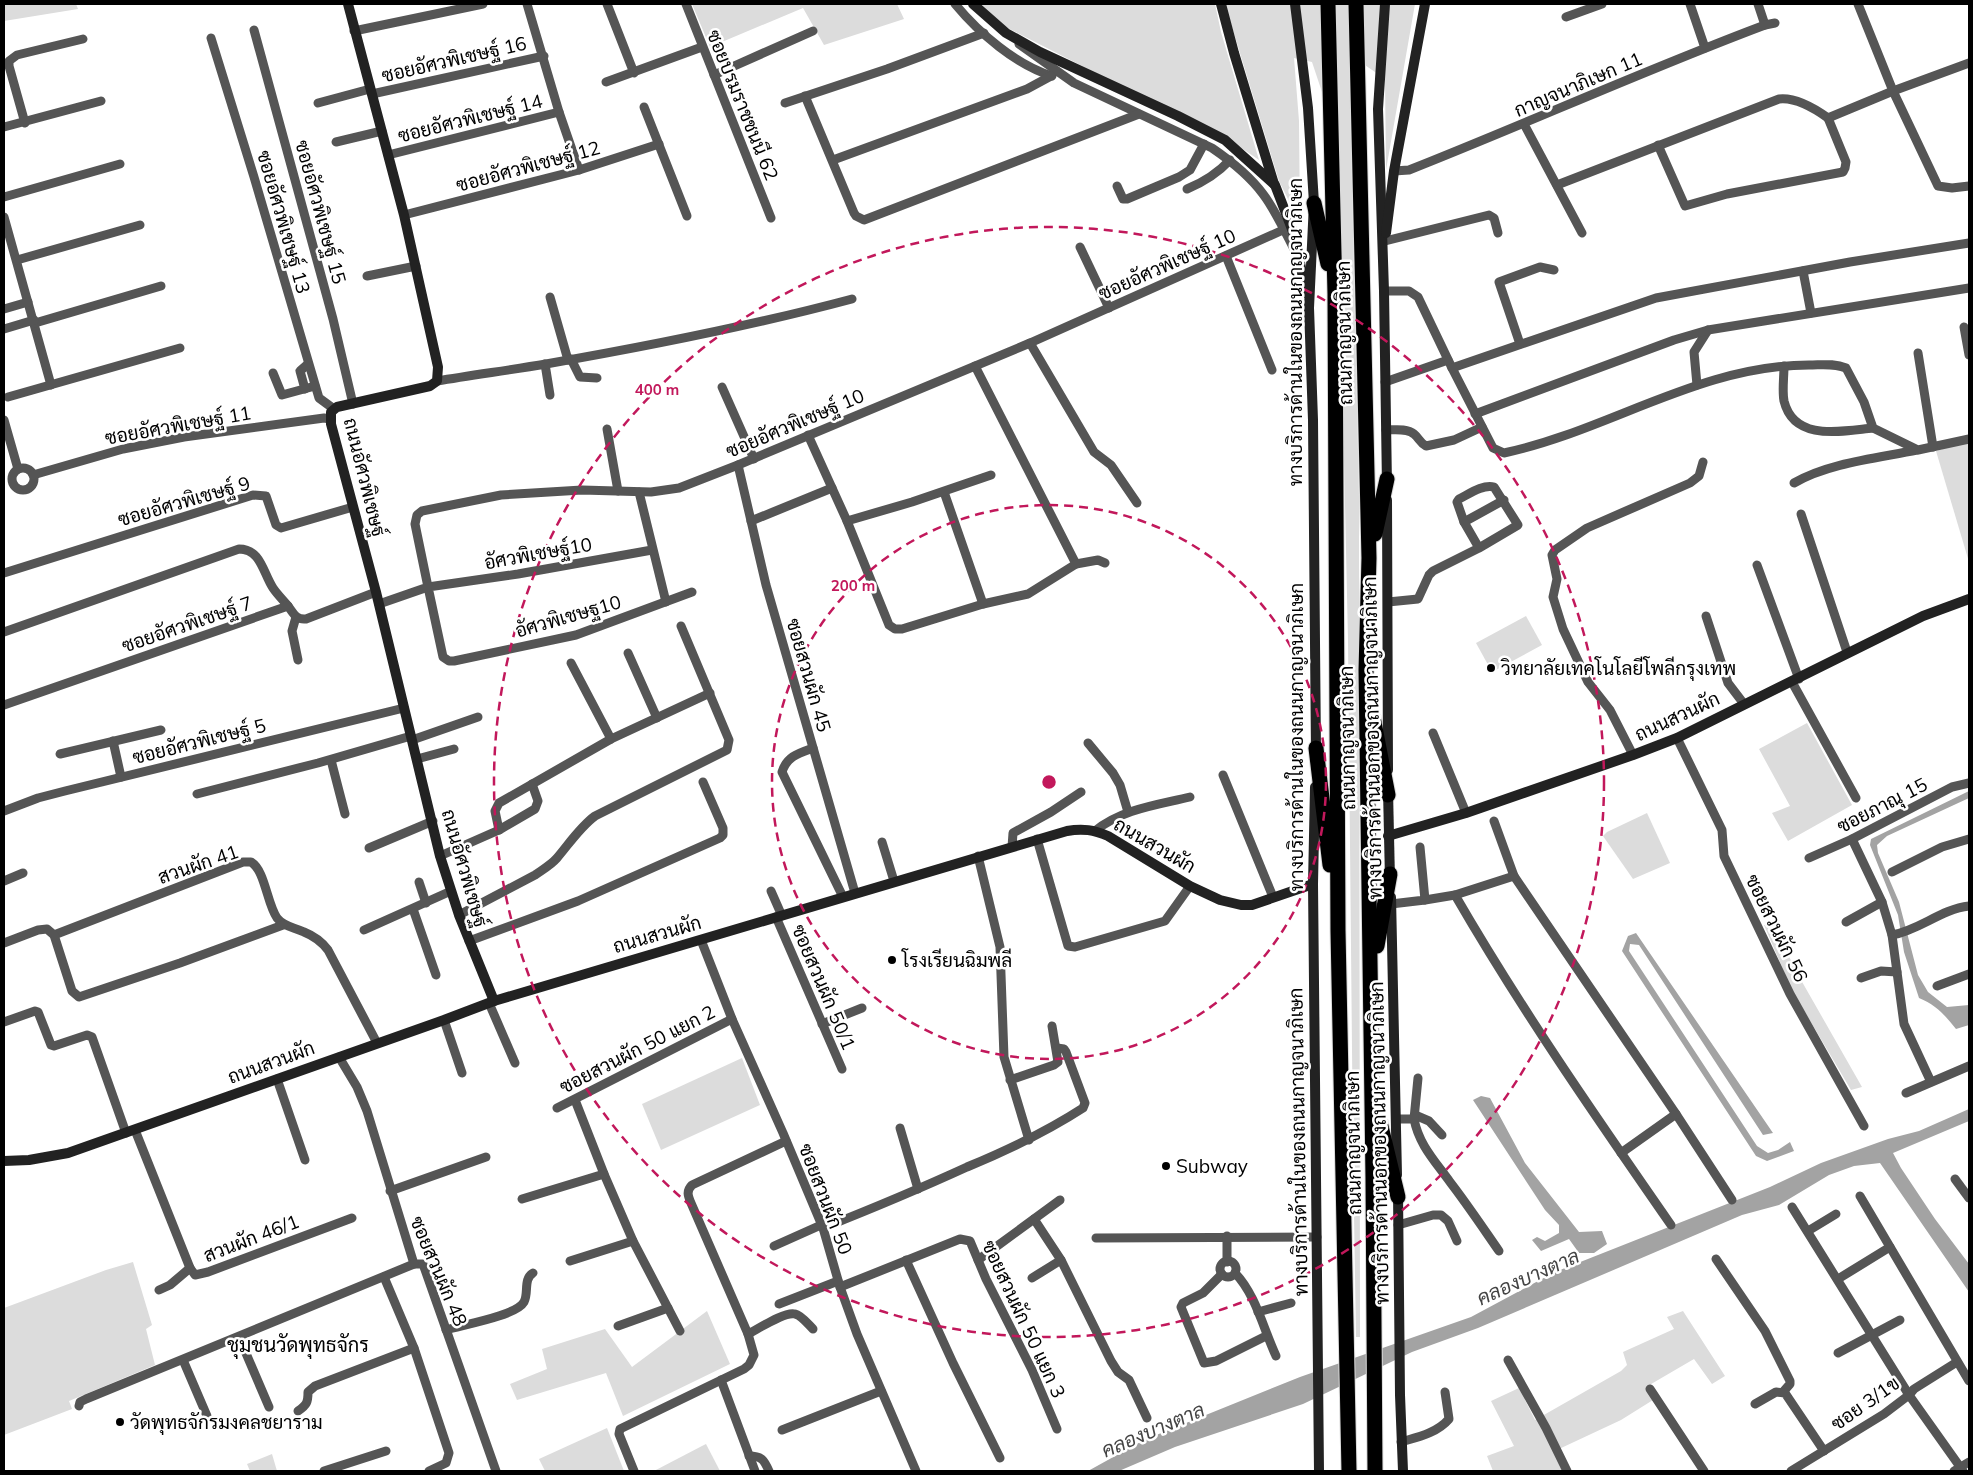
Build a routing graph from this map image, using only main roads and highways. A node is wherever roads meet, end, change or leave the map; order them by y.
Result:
1 (348, 4) edge
2 (973, 4) edge
3 (1221, 4) edge
4 (1295, 4) edge
5 (1328, 4) edge
6 (1356, 4) edge
7 (1385, 4) edge
8 (1425, 4) edge
9 (1275, 185) junction
10 (1314, 203) junction
11 (1382, 262) junction
12 (1335, 294) junction
13 (1309, 308) junction
14 (1387, 479) junction
15 (1370, 558) junction
16 (1969, 599) edge
17 (1366, 679) junction
18 (1316, 748) junction
19 (1388, 795) junction
20 (1388, 836) junction
21 (1390, 874) junction
22 (1313, 884) junction
23 (1338, 931) junction
24 (1370, 982) junction
25 (491, 1002) junction
26 (1372, 1090) junction
27 (4, 1161) edge
28 (1398, 1196) junction
29 (1319, 1471) edge
30 (1349, 1471) edge
31 (1375, 1471) edge
32 (1403, 1471) edge

1 - 25 main road, ถนนอัศวพิเชษฐ์
2 - 9 main road
3 - 9 main road
4 - 10 main road, ทางบริการด้านในของถนนกาญจนาภิเษก
5 - 12 highway, ถนนกาญจนาภิเษก
6 - 15 highway, ถนนกาญจนาภิเษก
7 - 11 main road, ทางบริการด้านนอกของถนนกาญจนาภิเษก
8 - 11 main road
9 - 13 main road
10 - 12 highway
10 - 13 main road, ทางบริการด้านในของถนนกาญจนาภิเษก
11 - 14 main road, ทางบริการด้านนอกของถนนกาญจนาภิเษก
12 - 23 highway, ถนนกาญจนาภิเษก
13 - 18 main road, ทางบริการด้านในของถนนกาญจนาภิเษก
14 - 15 highway
14 - 19 main road, ทางบริการด้านนอกของถนนกาญจนาภิเษก
15 - 17 highway, ถนนกาญจนาภิเษก
16 - 20 main road, ถนนสวนผัก
17 - 19 highway
17 - 24 highway, ถนนกาญจนาภิเษก
18 - 22 main road, ทางบริการด้านในของถนนกาญจนาภิเษก
18 - 23 highway
19 - 20 main road, ทางบริการด้านนอกของถนนกาญจนาภิเษก
20 - 21 main road, ทางบริการด้านนอกของถนนกาญจนาภิเษก
21 - 24 highway
21 - 28 main road, ทางบริการด้านนอกของถนนกาญจนาภิเษก
22 - 25 main road, ถนนสวนผัก
22 - 29 main road, ทางบริการด้านในของถนนกาญจนาภิเษก
23 - 30 highway, ถนนกาญจนาภิเษก
24 - 26 highway, ถนนกาญจนาภิเษก
25 - 27 main road, ถนนสวนผัก
26 - 28 highway
26 - 31 highway, ถนนกาญจนาภิเษก
28 - 32 main road, ทางบริการด้านนอกของถนนกาญจนาภิเษก

